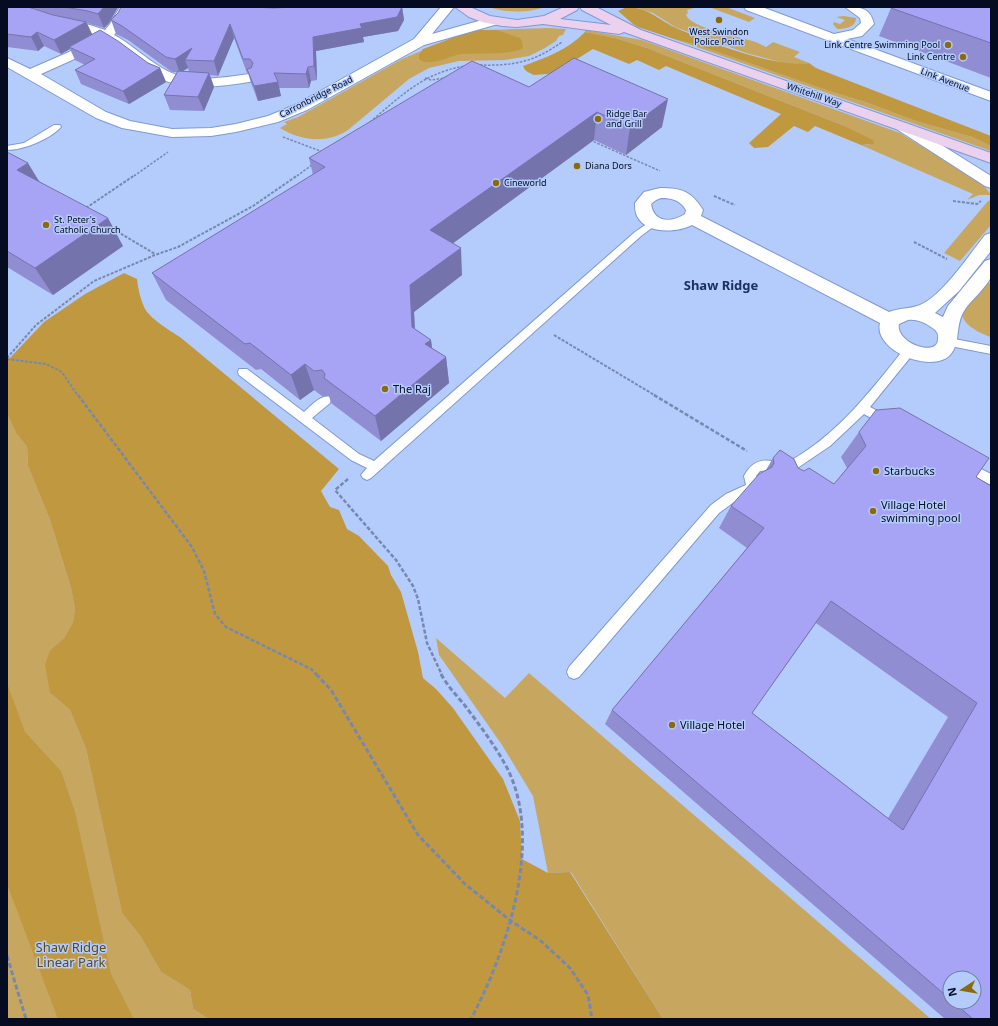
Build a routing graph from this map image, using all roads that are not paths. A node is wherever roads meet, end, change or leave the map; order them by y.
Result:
1 (126, 7) edge
2 (448, 7) edge
3 (461, 7) edge
4 (573, 7) edge
5 (586, 7) edge
6 (750, 7) edge
7 (851, 7) edge
8 (50, 20) edge
9 (493, 21) junction
10 (541, 21) junction
11 (636, 33) junction
12 (105, 36) junction
13 (832, 38) junction
14 (419, 42) junction
15 (7, 62) edge
16 (30, 74) junction
17 (249, 78) edge
18 (991, 97) edge
19 (903, 126) junction
20 (57, 127) dead end
21 (7, 148) edge
22 (991, 158) edge
23 (991, 183) edge
24 (692, 218) junction
25 (654, 222) junction
26 (991, 239) edge
27 (991, 265) edge
28 (912, 313) junction
29 (891, 321) junction
30 (949, 339) junction
31 (991, 350) edge
32 (909, 351) junction
33 (243, 372) dead end
34 (326, 400) edge
35 (863, 408) junction
36 (304, 418) junction
37 (898, 428) edge
38 (959, 462) edge
39 (376, 467) junction
40 (777, 468) junction
41 (367, 475) road end
42 (991, 480) edge
43 (789, 483) edge
44 (574, 672) dead end

1 - 12 street
2 - 14 street, Carronbridge Road
3 - 9 main road
4 - 10 main road
5 - 11 main road, Whitehill Way
6 - 13 street, Link Avenue
7 - 13 street
8 - 12 street
9 - 10 main road
9 - 14 street, Carronbridge Road
10 - 11 main road, Whitehill Way
11 - 19 main road, Whitehill Way
12 - 16 street
12 - 17 street
13 - 18 street, Link Avenue
14 - 16 street, Carronbridge Road
15 - 16 street, Carronbridge Road
19 - 22 main road, Whitehill Way
19 - 23 street
20 - 21 lane
24 - 25 street
24 - 25 street
24 - 29 street
25 - 39 lane
26 - 28 street
27 - 30 street
28 - 29 street
28 - 30 street
29 - 32 street
30 - 31 lane
30 - 32 street
32 - 35 lane
33 - 36 lane
34 - 36 lane
35 - 37 lane
35 - 40 lane
36 - 39 lane
38 - 42 lane
39 - 41 lane
40 - 43 lane
40 - 44 lane

